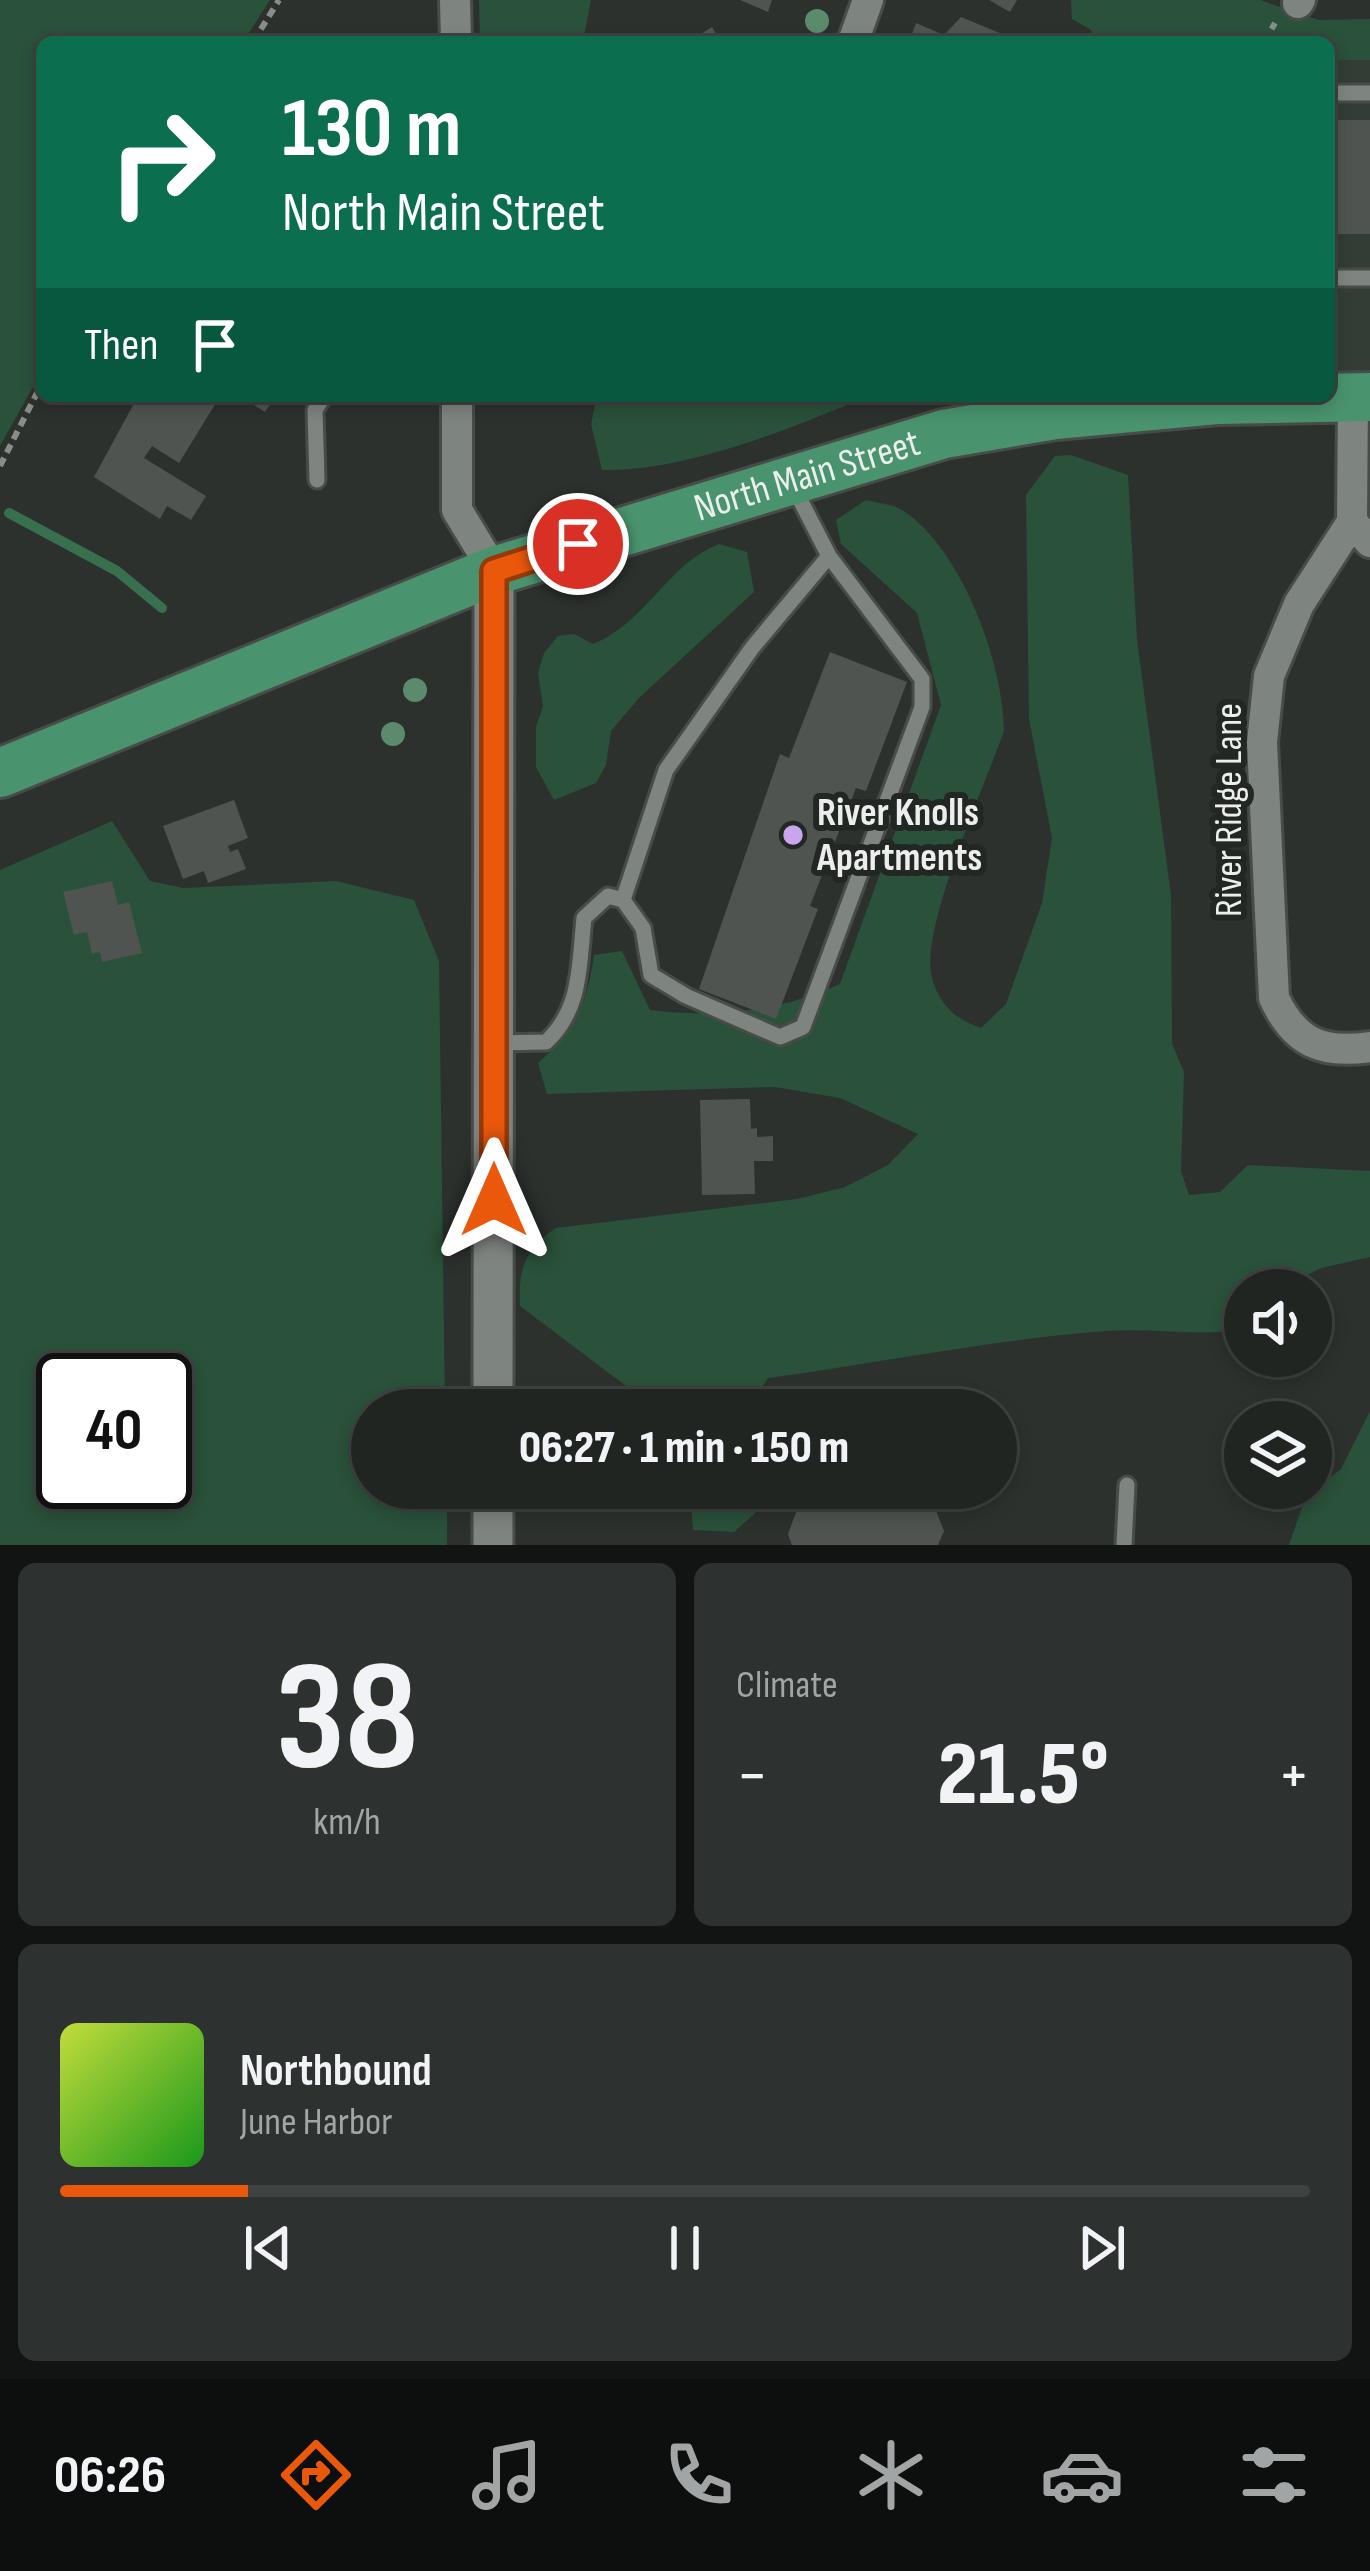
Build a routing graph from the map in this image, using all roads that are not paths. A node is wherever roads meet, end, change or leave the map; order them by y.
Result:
1 (455, 0) edge
2 (868, 0) edge
3 (455, 36) edge
4 (855, 36) edge
5 (1335, 93) edge
6 (1370, 93) edge
7 (1335, 278) edge
8 (1370, 278) edge
9 (1362, 397) edge
10 (320, 402) edge
11 (457, 402) edge
12 (1197, 402) edge
13 (788, 477) junction
14 (317, 480) dead end
15 (1361, 532) edge
16 (830, 556) junction
17 (494, 571) junction
18 (0, 773) edge
19 (622, 900) junction
20 (494, 1043) junction
21 (1370, 1047) edge
22 (494, 1389) edge
23 (1127, 1485) dead end
24 (494, 1509) edge
25 (494, 1545) edge
26 (1124, 1545) edge

1 - 3 street
2 - 4 street
5 - 6 lane
7 - 8 lane
9 - 15 street, River Ridge Lane
10 - 14 lane
11 - 17 street
12 - 13 main road, North Main Street
13 - 16 lane
13 - 17 main road, North Main Street
15 - 21 street, River Ridge Lane
16 - 19 lane
16 - 19 lane
17 - 18 main road, North Main Street
17 - 20 street
19 - 20 lane
20 - 22 street
23 - 26 lane
24 - 25 street

